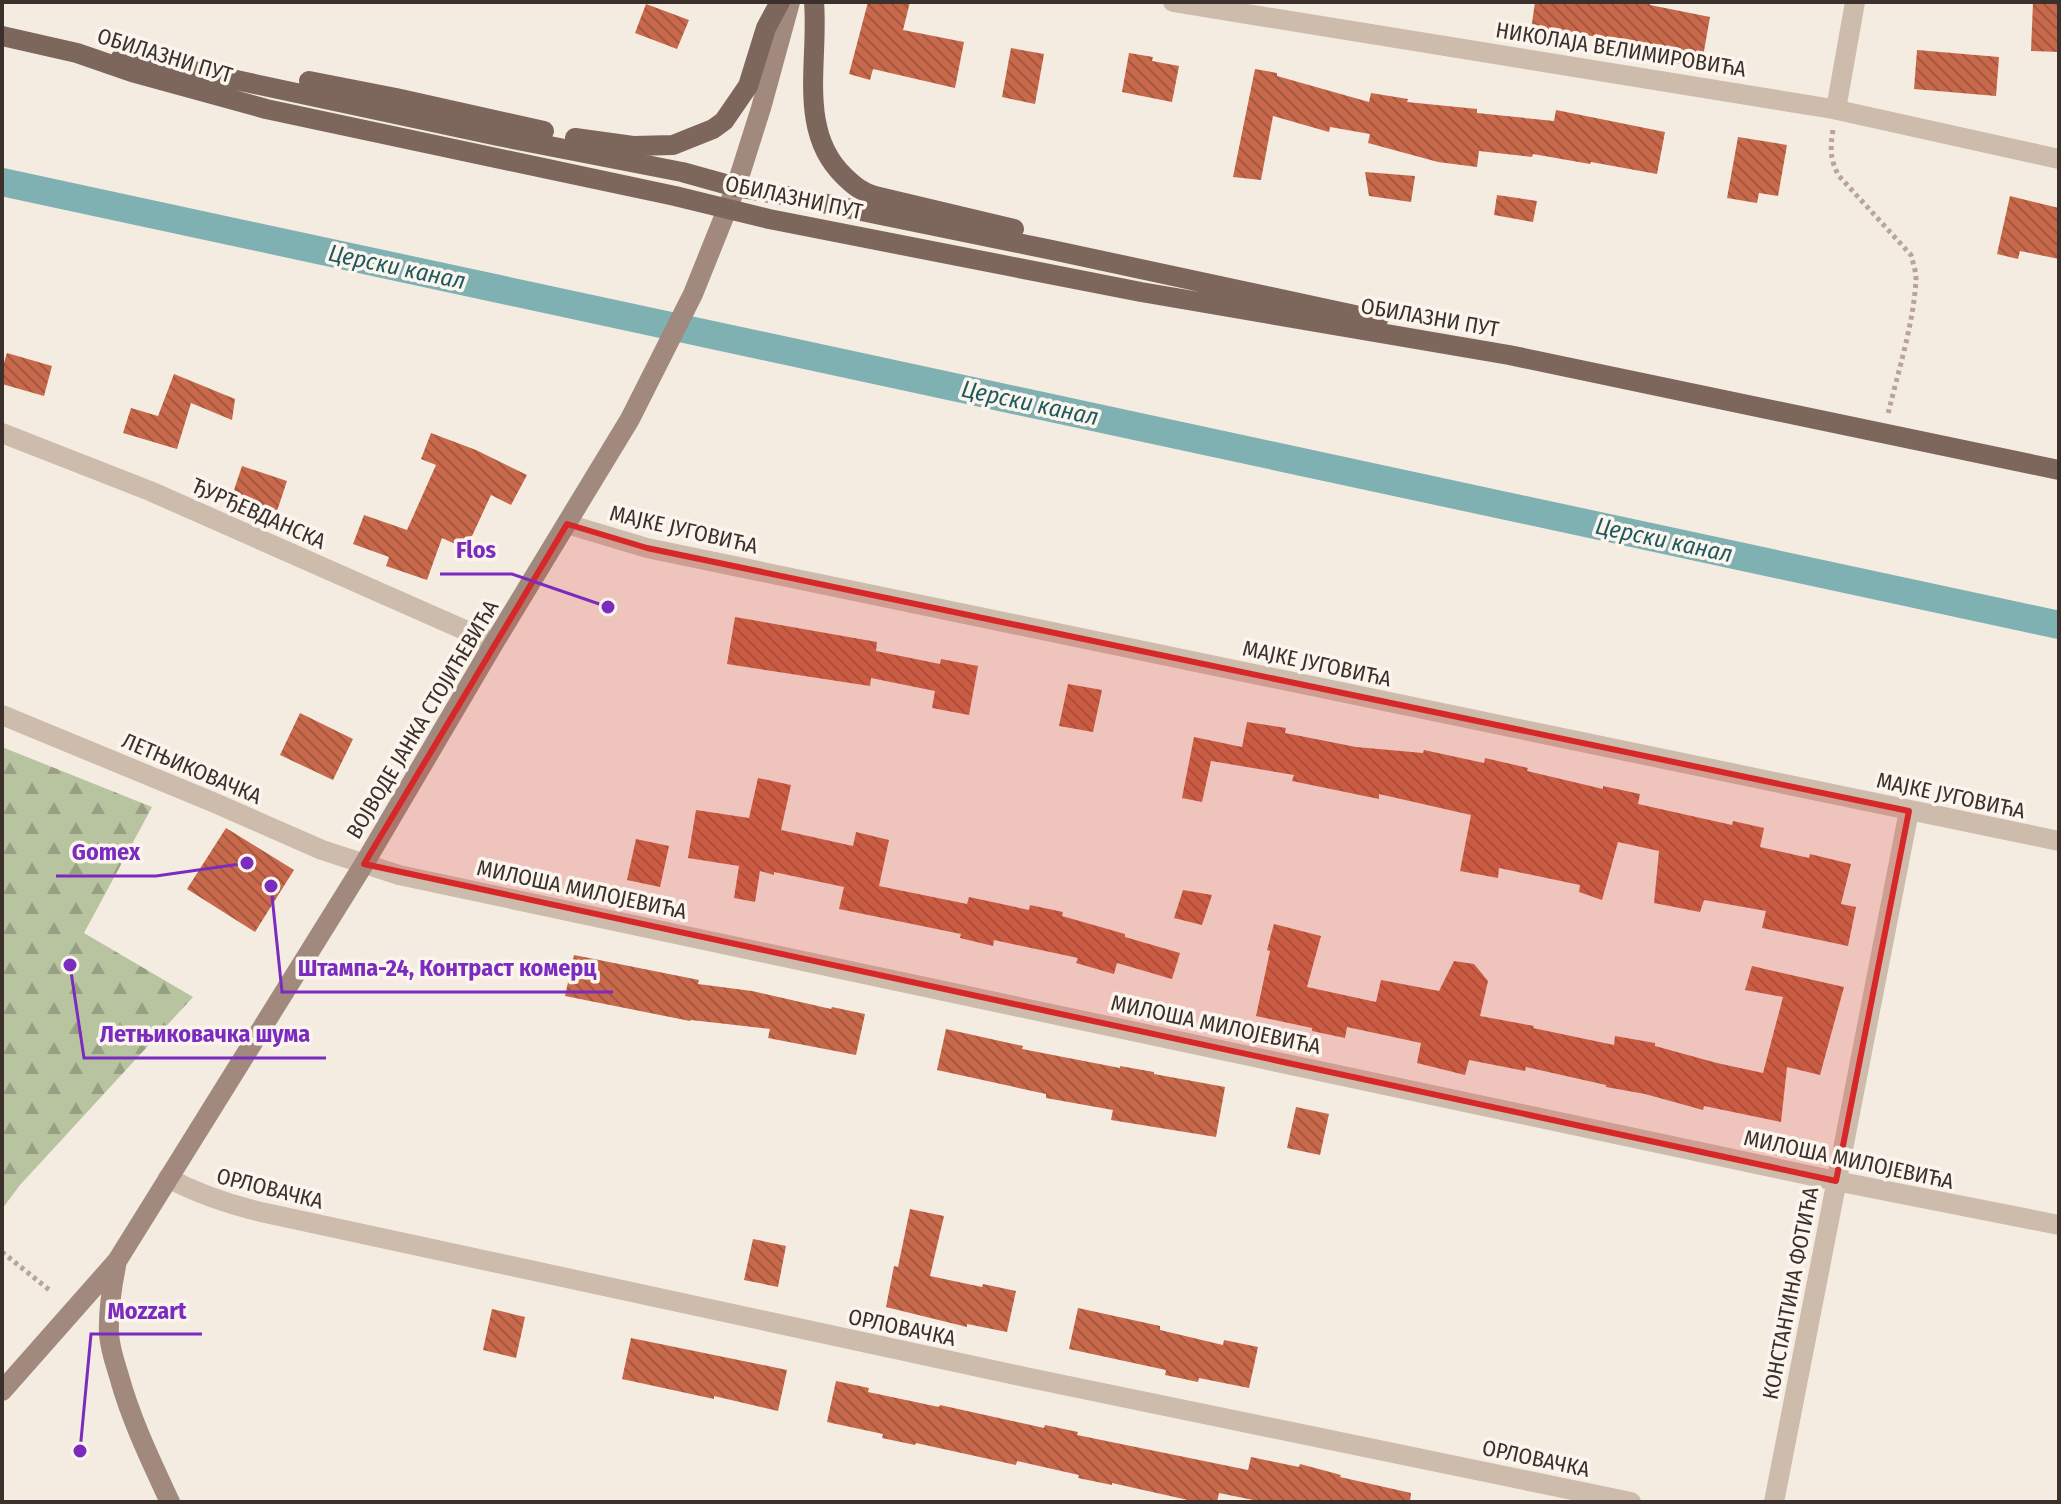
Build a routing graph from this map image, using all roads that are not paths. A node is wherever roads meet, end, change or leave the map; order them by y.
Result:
1 (780, 2) edge
2 (790, 2) edge
3 (814, 2) edge
4 (1173, 2) edge
5 (1855, 2) edge
6 (2, 36) edge
7 (77, 53) junction
8 (189, 70) junction
9 (1836, 109) junction
10 (2059, 159) edge
11 (736, 187) junction
12 (726, 207) junction
13 (1197, 281) junction
14 (1509, 355) junction
15 (2, 433) edge
16 (2059, 470) edge
17 (567, 524) junction
18 (494, 643) junction
19 (2, 715) edge
20 (1909, 811) junction
21 (2059, 841) edge
22 (364, 864) junction
23 (168, 1178) junction
24 (1836, 1181) junction
25 (2059, 1225) edge
26 (117, 1261) junction
27 (2, 1391) edge
28 (170, 1502) edge
29 (1631, 1502) edge
30 (1774, 1502) edge

1 - 8 main road
2 - 11 street, ВОЈВОДЕ ЈАНКА СТОЈИЋЕВИЋА
3 - 13 main road
4 - 9 street, НИКОЛАЈА ВЕЛИМИРОВИЋА
5 - 9 street
6 - 7 main road, ОБИЛАЗНИ ПУТ
7 - 8 main road, ОБИЛАЗНИ ПУТ
7 - 12 main road, ОБИЛАЗНИ ПУТ
8 - 11 main road, ОБИЛАЗНИ ПУТ
9 - 10 street, НИКОЛАЈА ВЕЛИМИРОВИЋА
11 - 12 street, ВОЈВОДЕ ЈАНКА СТОЈИЋЕВИЋА
11 - 13 main road, ОБИЛАЗНИ ПУТ
12 - 14 main road, ОБИЛАЗНИ ПУТ
12 - 17 street, ВОЈВОДЕ ЈАНКА СТОЈИЋЕВИЋА
13 - 14 main road, ОБИЛАЗНИ ПУТ
14 - 16 main road, ОБИЛАЗНИ ПУТ
15 - 18 street, ЂУРЂЕВДАНСКА
17 - 18 street, ВОЈВОДЕ ЈАНКА СТОЈИЋЕВИЋА
17 - 20 street, МАЈКЕ ЈУГОВИЋА
18 - 22 street, ВОЈВОДЕ ЈАНКА СТОЈИЋЕВИЋА
19 - 22 street, ЛЕТЊИКОВАЧКА
20 - 21 street, МАЈКЕ ЈУГОВИЋА
20 - 24 street, КОНСТАНТИНА ФОТИЋА
22 - 23 street, ВОЈВОДЕ ЈАНКА СТОЈИЋЕВИЋА
22 - 24 street, МИЛОША МИЛОЈЕВИЋА
23 - 26 street, ВОЈВОДЕ ЈАНКА СТОЈИЋЕВИЋА
23 - 29 street, ОРЛОВАЧКА
24 - 25 street, МИЛОША МИЛОЈЕВИЋА
24 - 30 street, КОНСТАНТИНА ФОТИЋА
26 - 27 street, ВОЈВОДЕ ЈАНКА СТОЈИЋЕВИЋА
26 - 28 street, ВОЈВОДЕ ЈАНКА СТОЈИЋЕВИЋА

